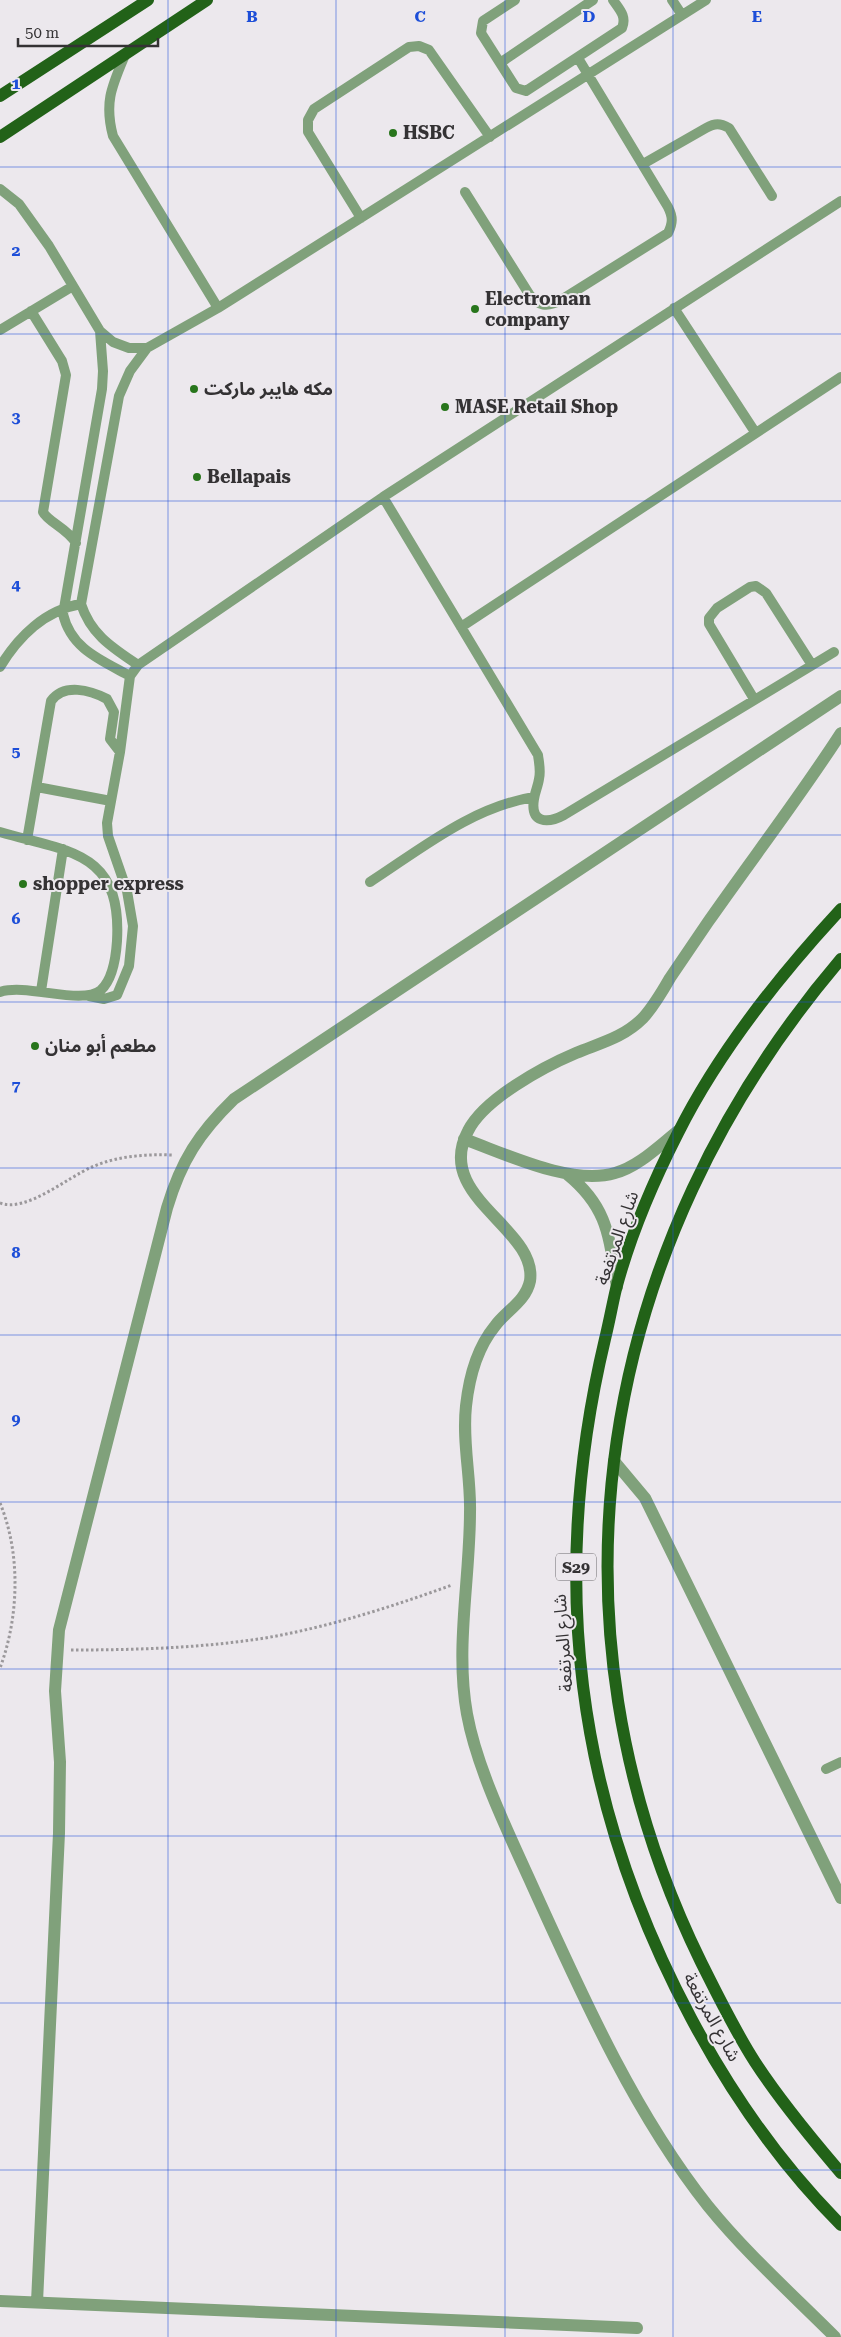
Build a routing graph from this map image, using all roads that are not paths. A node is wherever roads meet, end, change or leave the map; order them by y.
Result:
1 (148, 0) edge
2 (207, 0) edge
3 (514, 0) edge
4 (593, 0) edge
5 (613, 0) edge
6 (672, 0) edge
7 (706, 0) edge
8 (682, 16) junction
9 (125, 56) junction
10 (578, 58) junction
11 (500, 63) junction
12 (589, 75) junction
13 (0, 96) edge
14 (0, 137) edge
15 (490, 137) junction
16 (643, 164) junction
17 (0, 189) edge
18 (465, 192) dead end
19 (772, 196) dead end
20 (841, 201) edge
21 (360, 218) junction
22 (73, 286) junction
23 (218, 308) junction
24 (674, 308) junction
25 (31, 311) junction
26 (0, 330) edge
27 (100, 331) junction
28 (147, 348) junction
29 (841, 377) edge
30 (755, 432) junction
31 (383, 498) junction
32 (81, 515) junction
33 (54, 522) junction
34 (76, 543) junction
35 (81, 604) junction
36 (64, 607) junction
37 (461, 627) junction
38 (834, 652) dead end
39 (138, 665) junction
40 (812, 665) junction
41 (0, 667) edge
42 (130, 676) junction
43 (841, 696) edge
44 (754, 699) junction
45 (841, 733) edge
46 (120, 752) junction
47 (37, 787) junction
48 (534, 797) junction
49 (111, 801) junction
50 (0, 832) edge
51 (27, 840) junction
52 (63, 850) junction
53 (370, 882) dead end
54 (841, 909) edge
55 (841, 959) edge
56 (41, 991) junction
57 (0, 992) edge
58 (89, 996) junction
59 (678, 1131) junction
60 (464, 1139) junction
61 (567, 1174) junction
62 (617, 1287) junction
63 (614, 1462) junction
64 (841, 1762) edge
65 (826, 1769) dead end
66 (841, 1898) edge
67 (841, 2173) edge
68 (841, 2225) edge
69 (0, 2301) edge
70 (37, 2302) junction
71 (636, 2328) dead end
72 (835, 2337) edge

1 - 13 main road
2 - 9 main road
3 - 11 lane
4 - 11 lane
5 - 10 lane
6 - 8 lane
7 - 8 lane
8 - 12 lane
9 - 14 main road
9 - 23 lane
10 - 11 lane
10 - 12 lane
12 - 15 lane
12 - 16 lane
15 - 21 lane
15 - 21 lane
16 - 18 lane
16 - 19 lane
17 - 22 lane
20 - 24 lane
21 - 23 lane
22 - 25 lane
22 - 27 lane
23 - 28 lane
24 - 30 lane
24 - 31 lane
25 - 26 lane
25 - 33 lane
27 - 28 lane
27 - 32 lane
28 - 35 lane
29 - 30 lane
30 - 37 lane
31 - 37 lane
31 - 39 lane
32 - 33 lane
32 - 34 lane
33 - 34 lane
34 - 36 lane
35 - 36 lane
35 - 39 lane
36 - 41 lane
36 - 42 lane
37 - 48 lane
38 - 40 lane
39 - 42 lane
40 - 44 lane
40 - 44 lane
42 - 46 lane
43 - 70 street
44 - 48 lane
45 - 60 street
46 - 47 lane
46 - 49 lane
47 - 49 lane
47 - 51 lane
48 - 53 lane
49 - 58 lane
50 - 51 lane
51 - 52 lane
52 - 56 lane
52 - 58 lane
54 - 59 main road, شارع المرتفعة / S29
55 - 63 main road, شارع المرتفعة / S29
56 - 57 lane
56 - 58 lane
59 - 61 street
59 - 62 main road, شارع المرتفعة / S29
60 - 61 street
60 - 72 street
61 - 62 street
62 - 68 main road, شارع المرتفعة / S29
63 - 66 street
63 - 67 main road, شارع المرتفعة / S29
64 - 65 lane
69 - 70 street
70 - 71 street

